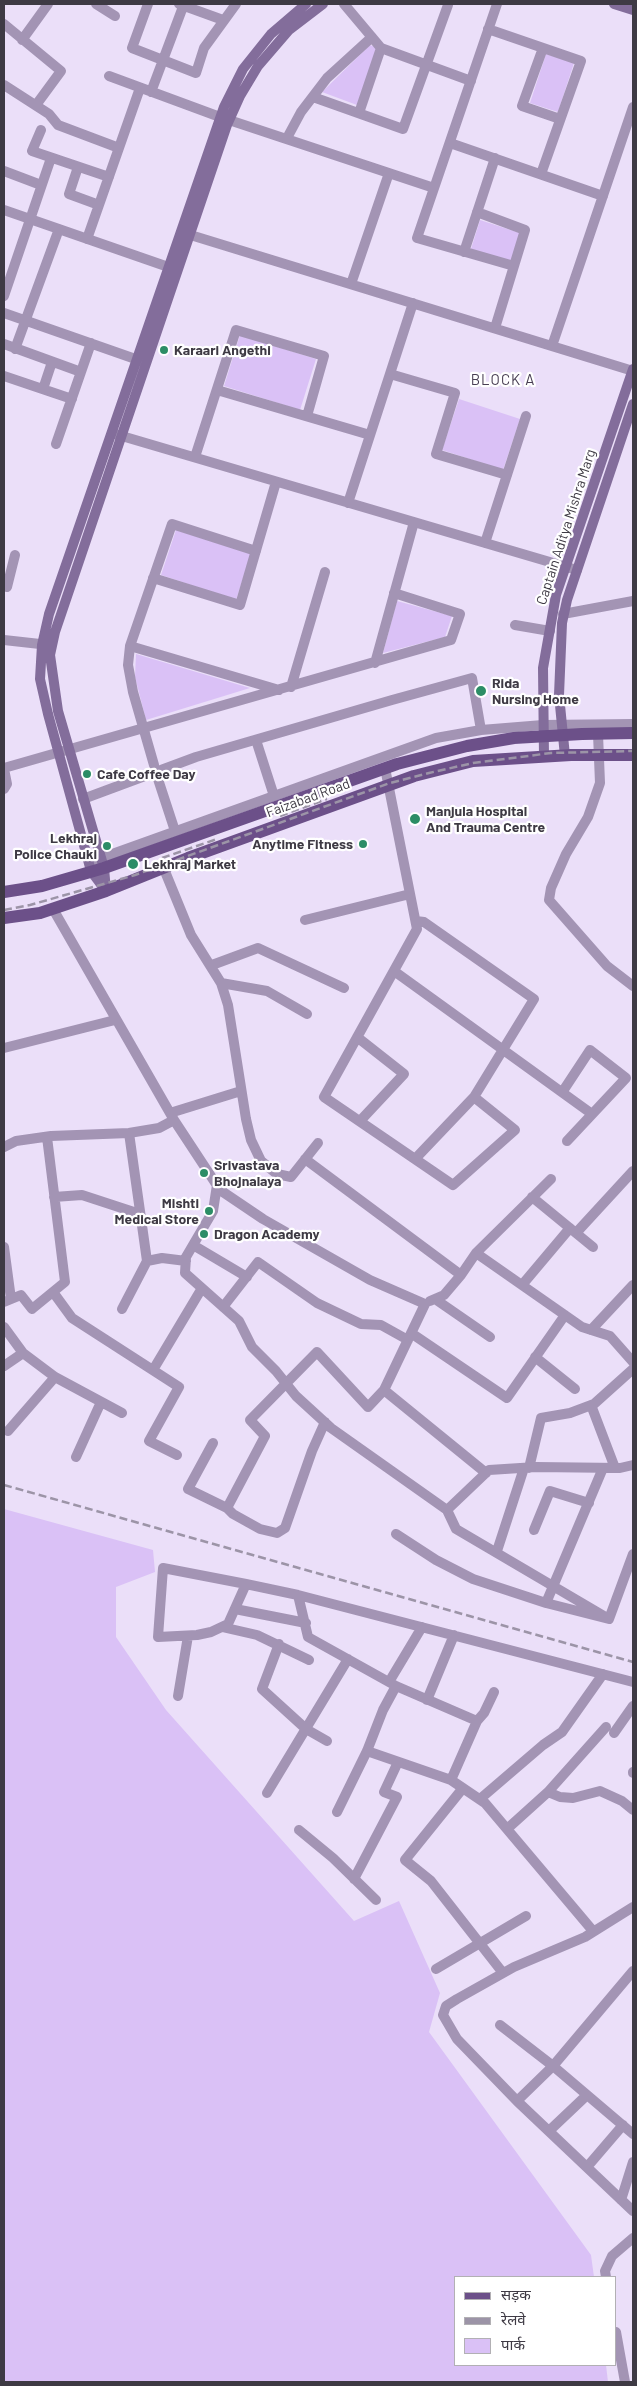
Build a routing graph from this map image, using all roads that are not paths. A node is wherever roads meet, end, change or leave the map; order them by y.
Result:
1 (48, 4) edge
2 (96, 4) edge
3 (148, 4) edge
4 (182, 4) edge
5 (236, 4) edge
6 (306, 4) edge
7 (322, 4) edge
8 (344, 4) edge
9 (496, 4) edge
10 (614, 4) edge
11 (448, 5) dead end
12 (633, 10) edge
13 (115, 16) dead end
14 (223, 20) junction
15 (4, 24) edge
16 (488, 29) junction
17 (372, 38) junction
18 (22, 40) junction
19 (381, 48) junction
20 (543, 48) junction
21 (163, 61) junction
22 (426, 64) junction
23 (109, 76) dead end
24 (471, 81) junction
25 (4, 85) edge
26 (140, 88) junction
27 (152, 92) junction
28 (313, 97) junction
29 (36, 105) junction
30 (633, 107) edge
31 (359, 113) junction
32 (225, 118) junction
33 (560, 119) junction
34 (41, 130) dead end
35 (287, 138) junction
36 (450, 143) junction
37 (119, 148) junction
38 (51, 158) junction
39 (495, 158) junction
40 (78, 167) junction
41 (4, 171) edge
42 (389, 173) junction
43 (541, 174) junction
44 (109, 177) junction
45 (41, 185) junction
46 (434, 188) junction
47 (603, 196) junction
48 (99, 205) junction
49 (4, 210) edge
50 (477, 212) junction
51 (29, 219) junction
52 (59, 229) junction
53 (185, 233) junction
54 (87, 239) junction
55 (464, 252) junction
56 (514, 266) junction
57 (173, 269) junction
58 (6, 282) edge
59 (351, 284) junction
60 (4, 296) edge
61 (413, 303) junction
62 (4, 313) edge
63 (26, 320) junction
64 (495, 328) junction
65 (91, 343) junction
66 (552, 346) junction
67 (7, 348) edge
68 (136, 359) junction
69 (52, 362) junction
70 (147, 363) junction
71 (633, 370) edge
72 (81, 372) junction
73 (390, 374) junction
74 (4, 376) edge
75 (42, 389) junction
76 (217, 390) junction
77 (72, 399) junction
78 (633, 404) edge
79 (307, 416) junction
80 (526, 416) dead end
81 (111, 433) junction
82 (370, 435) junction
83 (122, 436) junction
84 (56, 444) dead end
85 (195, 457) junction
86 (507, 475) junction
87 (276, 482) junction
88 (348, 503) junction
89 (414, 522) junction
90 (485, 543) junction
91 (256, 551) junction
92 (15, 555) dead end
93 (566, 567) junction
94 (577, 570) junction
95 (325, 572) dead end
96 (153, 578) junction
97 (4, 586) edge
98 (394, 592) junction
99 (633, 601) edge
100 (563, 614) junction
101 (515, 625) dead end
102 (550, 631) junction
103 (4, 640) edge
104 (47, 645) junction
105 (130, 646) junction
106 (374, 663) junction
107 (285, 688) junction
108 (633, 724) edge
109 (563, 729) junction
110 (143, 730) junction
111 (481, 730) junction
112 (543, 731) junction
113 (598, 734) junction
114 (633, 734) edge
115 (256, 740) junction
116 (64, 753) junction
117 (599, 755) junction
118 (633, 755) edge
119 (565, 756) junction
120 (544, 757) junction
121 (385, 768) junction
122 (4, 769) edge
123 (155, 769) junction
124 (389, 784) junction
125 (4, 789) edge
126 (274, 796) junction
127 (84, 799) junction
128 (175, 831) junction
129 (103, 863) junction
130 (91, 867) junction
131 (164, 868) junction
132 (106, 891) junction
133 (4, 892) edge
134 (410, 894) junction
135 (53, 909) junction
136 (4, 918) edge
137 (305, 920) dead end
138 (416, 921) junction
139 (212, 965) junction
140 (394, 971) junction
141 (221, 983) junction
142 (633, 986) edge
143 (344, 988) dead end
144 (307, 1014) dead end
145 (115, 1020) junction
146 (357, 1038) junction
147 (4, 1048) edge
148 (502, 1051) junction
149 (241, 1091) junction
150 (563, 1092) junction
151 (474, 1097) junction
152 (592, 1114) junction
153 (172, 1117) junction
154 (360, 1122) junction
155 (129, 1133) junction
156 (46, 1137) junction
157 (567, 1141) dead end
158 (318, 1143) dead end
159 (4, 1146) edge
160 (306, 1159) junction
161 (415, 1159) junction
162 (633, 1171) edge
163 (551, 1179) dead end
164 (217, 1185) junction
165 (54, 1197) junction
166 (532, 1197) junction
167 (140, 1214) junction
168 (573, 1231) junction
169 (193, 1246) junction
170 (4, 1247) edge
171 (593, 1247) dead end
172 (476, 1253) junction
173 (147, 1261) junction
174 (186, 1261) junction
175 (461, 1275) junction
176 (246, 1277) junction
177 (522, 1285) junction
178 (633, 1285) edge
179 (202, 1288) junction
180 (53, 1292) junction
181 (435, 1299) junction
182 (7, 1300) edge
183 (425, 1304) junction
184 (223, 1307) junction
185 (122, 1309) dead end
186 (565, 1315) junction
187 (4, 1327) edge
188 (590, 1330) junction
189 (409, 1337) junction
190 (490, 1337) dead end
191 (23, 1353) junction
192 (535, 1358) junction
193 (633, 1362) edge
194 (4, 1366) edge
195 (633, 1369) edge
196 (153, 1370) junction
197 (55, 1376) junction
198 (285, 1383) junction
199 (575, 1389) dead end
200 (384, 1390) junction
201 (101, 1402) junction
202 (591, 1405) junction
203 (122, 1413) dead end
204 (325, 1422) junction
205 (8, 1431) dead end
206 (213, 1443) dead end
207 (177, 1455) dead end
208 (76, 1456) dead end
209 (633, 1465) edge
210 (527, 1468) junction
211 (603, 1468) junction
212 (615, 1468) junction
213 (486, 1472) junction
214 (589, 1503) junction
215 (227, 1508) junction
216 (447, 1510) junction
217 (534, 1530) dead end
218 (396, 1534) dead end
219 (497, 1551) junction
220 (633, 1554) edge
221 (246, 1584) junction
222 (553, 1586) junction
223 (298, 1595) junction
224 (546, 1603) junction
225 (235, 1609) junction
226 (609, 1618) junction
227 (306, 1623) junction
228 (422, 1626) junction
229 (222, 1627) junction
230 (454, 1635) junction
231 (188, 1636) junction
232 (279, 1644) junction
233 (348, 1659) junction
234 (309, 1660) dead end
235 (603, 1674) junction
236 (633, 1682) edge
237 (392, 1684) junction
238 (494, 1692) dead end
239 (178, 1696) dead end
240 (427, 1700) junction
241 (633, 1706) edge
242 (624, 1720) junction
243 (477, 1721) junction
244 (633, 1727) edge
245 (306, 1729) junction
246 (327, 1742) dead end
247 (367, 1751) junction
248 (398, 1762) junction
249 (451, 1780) junction
250 (464, 1788) junction
251 (548, 1792) junction
252 (267, 1793) dead end
253 (480, 1799) junction
254 (633, 1810) edge
255 (338, 1812) dead end
256 (507, 1829) junction
257 (299, 1830) dead end
258 (354, 1878) junction
259 (376, 1900) dead end
260 (633, 1907) edge
261 (526, 1916) dead end
262 (594, 1931) junction
263 (479, 1943) junction
264 (436, 1969) dead end
265 (633, 1971) edge
266 (503, 1973) junction
267 (500, 2025) dead end
268 (553, 2066) junction
269 (587, 2095) junction
270 (517, 2100) junction
271 (623, 2125) junction
272 (549, 2131) junction
273 (633, 2134) edge
274 (633, 2162) edge
275 (587, 2167) junction
276 (621, 2200) junction
277 (633, 2209) edge
278 (633, 2238) edge
279 (606, 2276) edge
280 (617, 2338) edge
281 (625, 2382) edge

1 - 18 street
2 - 13 street
3 - 21 street
4 - 14 street
4 - 21 street
5 - 14 street
6 - 32 street
7 - 32 street
8 - 17 street
9 - 16 street
10 - 12 street
11 - 22 street
14 - 21 street
15 - 18 street
16 - 20 street
16 - 24 street
17 - 19 street
17 - 28 street
18 - 29 street
19 - 22 street
19 - 31 street
20 - 33 street
20 - 33 street
21 - 27 street
22 - 24 street
22 - 31 street
23 - 26 street
24 - 36 street
25 - 29 street
26 - 27 street
26 - 37 street
27 - 32 street
28 - 31 street
28 - 35 street
29 - 37 street
30 - 47 street
32 - 35 street
32 - 53 street
33 - 43 street
34 - 38 street
35 - 42 street
36 - 39 street
36 - 46 street
37 - 44 street
38 - 40 street
38 - 45 street
39 - 43 street
39 - 50 street
40 - 44 street
40 - 48 street
41 - 45 street
42 - 46 street
42 - 59 street
43 - 47 street
44 - 48 street
45 - 51 street
46 - 55 street
47 - 66 street
48 - 54 street
49 - 51 street
50 - 55 street
50 - 56 street
51 - 52 street
51 - 58 street
52 - 54 street
52 - 63 street
53 - 57 street
53 - 59 street
54 - 57 street
55 - 56 street
56 - 64 street
57 - 68 street
57 - 70 street
58 - 60 street
59 - 61 street
61 - 64 street
61 - 73 street
62 - 63 street
63 - 65 street
63 - 67 street
64 - 66 street
65 - 68 street
65 - 72 street
66 - 71 street
67 - 69 street
68 - 70 street
68 - 81 street
69 - 72 street
69 - 75 street
70 - 83 street
71 - 93 street, Captain Aditya Mishra Marg
72 - 77 street
73 - 82 street
73 - 86 street
74 - 75 street
75 - 77 street
76 - 79 street
76 - 79 street
76 - 85 street
77 - 84 street
78 - 94 street, Captain Aditya Mishra Marg
79 - 82 street
80 - 86 street
81 - 83 street
81 - 104 street
82 - 88 street
83 - 85 street
83 - 104 street
85 - 87 street
86 - 90 street
87 - 88 street
87 - 91 street
88 - 89 street
89 - 90 street
89 - 98 street
90 - 93 street
91 - 96 street
91 - 96 street
92 - 97 street
93 - 94 street
93 - 102 street, Captain Aditya Mishra Marg
94 - 100 street, Captain Aditya Mishra Marg
95 - 107 street
96 - 105 street
98 - 106 street
98 - 106 street
99 - 100 street
100 - 109 street, Captain Aditya Mishra Marg
101 - 102 street
102 - 112 street, Captain Aditya Mishra Marg
103 - 104 street
104 - 116 street
105 - 107 street
105 - 110 street
106 - 107 street
107 - 110 street
108 - 109 street
109 - 112 main road, Faizabad Road
109 - 113 main road, Faizabad Road
109 - 119 street, Captain Aditya Mishra Marg
110 - 116 street
110 - 123 street
111 - 112 street
111 - 115 street
111 - 126 street
112 - 120 street, Captain Aditya Mishra Marg
112 - 121 main road, Faizabad Road
113 - 114 main road, Faizabad Road
113 - 117 street
115 - 123 street
115 - 126 street
116 - 122 street
116 - 127 street
116 - 130 street
117 - 118 main road, Faizabad Road
117 - 119 main road, Faizabad Road
117 - 142 street
119 - 120 main road, Faizabad Road
120 - 124 main road, Faizabad Road
121 - 124 street
121 - 129 main road, Faizabad Road
122 - 125 street
123 - 127 street
123 - 128 street
124 - 131 main road, Faizabad Road
124 - 134 street
126 - 128 street
127 - 129 street
128 - 129 street
129 - 130 main road, Faizabad Road
129 - 132 street
130 - 132 street
130 - 133 main road, Faizabad Road
131 - 132 main road, Faizabad Road
131 - 139 street
132 - 135 main road, Faizabad Road
134 - 137 street
134 - 138 street
135 - 136 main road, Faizabad Road
135 - 145 street
138 - 140 street
138 - 148 street
139 - 141 street
139 - 143 street
140 - 146 street
140 - 148 street
141 - 144 street
141 - 149 street
145 - 147 street
145 - 153 street
146 - 154 street
146 - 154 street
148 - 150 street
148 - 151 street
149 - 153 street
149 - 160 street
150 - 152 street
150 - 152 street
151 - 161 street
151 - 161 street
152 - 157 street
153 - 155 street
153 - 164 street
154 - 161 street
155 - 156 street
155 - 167 street
156 - 159 street
156 - 165 street
158 - 160 street
160 - 175 street
162 - 168 street
163 - 166 street
164 - 169 street
164 - 183 street
165 - 167 street
165 - 180 street
166 - 168 street
166 - 172 street
167 - 173 street
168 - 171 street
168 - 177 street
169 - 174 street
169 - 176 street
170 - 182 street
172 - 175 street
172 - 177 street
173 - 174 street
173 - 185 street
174 - 179 street
175 - 181 street
176 - 184 street
176 - 189 street
177 - 186 street
178 - 188 street
179 - 184 street
179 - 196 street
180 - 182 street
180 - 196 street
181 - 183 street
181 - 190 street
183 - 189 street
184 - 198 street
186 - 188 street
186 - 192 street
187 - 191 street
188 - 193 street
189 - 192 street
189 - 200 street
191 - 194 street
191 - 197 street
192 - 199 street
195 - 202 street
196 - 207 street
197 - 201 street
197 - 205 street
198 - 200 street
198 - 204 street
198 - 215 street
200 - 213 street
201 - 203 street
201 - 208 street
202 - 210 street
202 - 212 street
204 - 215 street
204 - 216 street
206 - 215 street
209 - 212 street
210 - 211 street
210 - 213 street
210 - 219 street
211 - 212 street
211 - 214 street
213 - 216 street
214 - 217 street
214 - 222 street
216 - 219 street
218 - 224 street
219 - 222 street
220 - 226 street
221 - 223 street
221 - 225 street
221 - 231 street
222 - 224 street
222 - 226 street
223 - 227 street
223 - 228 street
224 - 226 street
225 - 227 street
225 - 229 street
227 - 233 street
228 - 230 street
228 - 237 street
229 - 231 street
229 - 232 street
230 - 235 street
230 - 240 street
231 - 239 street
232 - 234 street
232 - 245 street
233 - 237 street
233 - 245 street
235 - 236 street
235 - 253 street
237 - 240 street
237 - 247 street
238 - 243 street
240 - 243 street
241 - 242 street
242 - 244 street
242 - 251 street
243 - 249 street
245 - 246 street
245 - 252 street
247 - 248 street
247 - 255 street
248 - 249 street
248 - 258 street
249 - 250 street
250 - 253 street
250 - 263 street
251 - 254 street
251 - 256 street
253 - 256 street
256 - 262 street
257 - 258 street
258 - 259 street
260 - 262 street
261 - 263 street
262 - 266 street
263 - 264 street
263 - 266 street
265 - 268 street
266 - 270 street
267 - 268 street
268 - 269 street
268 - 270 street
269 - 271 street
269 - 272 street
270 - 272 street
271 - 273 street
271 - 275 street
272 - 275 street
274 - 276 street
275 - 276 street
276 - 277 street
278 - 279 street
280 - 281 street

